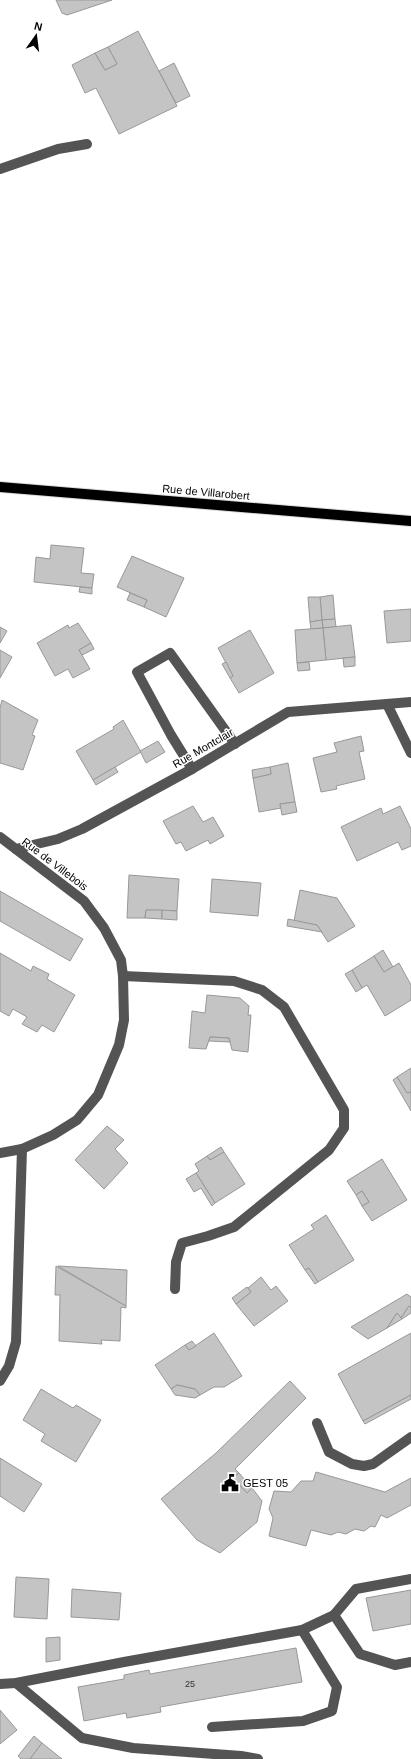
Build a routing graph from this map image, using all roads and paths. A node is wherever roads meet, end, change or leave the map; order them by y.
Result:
1 (87, 144) dead end
2 (0, 170) edge
3 (0, 487) edge
4 (411, 521) edge
5 (411, 702) edge
6 (387, 704) junction
7 (235, 744) junction
8 (411, 753) edge
9 (192, 769) junction
10 (0, 837) edge
11 (16, 849) junction
12 (123, 976) junction
13 (22, 1149) junction
14 (0, 1153) edge
15 (175, 1289) dead end
16 (0, 1381) edge
17 (317, 1423) dead end
18 (411, 1438) edge
19 (411, 1578) edge
20 (334, 1615) junction
21 (302, 1630) junction
22 (411, 1662) edge
23 (16, 1683) junction
24 (0, 1684) edge
25 (212, 1727) dead end
26 (258, 1759) edge

1 - 2 street
3 - 4 main road, Rue de Villarobert
5 - 6 street, Rue Montclair
6 - 7 street, Rue Montclair
6 - 8 street
7 - 9 street, Rue Montclair
7 - 9 street
9 - 11 street, Rue Montclair
10 - 11 street, Rue de Villebois
11 - 12 street, Rue de Villebois
12 - 13 street, Rue de Villebois
12 - 15 street
13 - 14 street, Rue de Villebois
13 - 16 street
17 - 18 street
19 - 20 street
20 - 21 street
20 - 22 street
21 - 23 street
21 - 25 street
23 - 24 street
23 - 26 street

